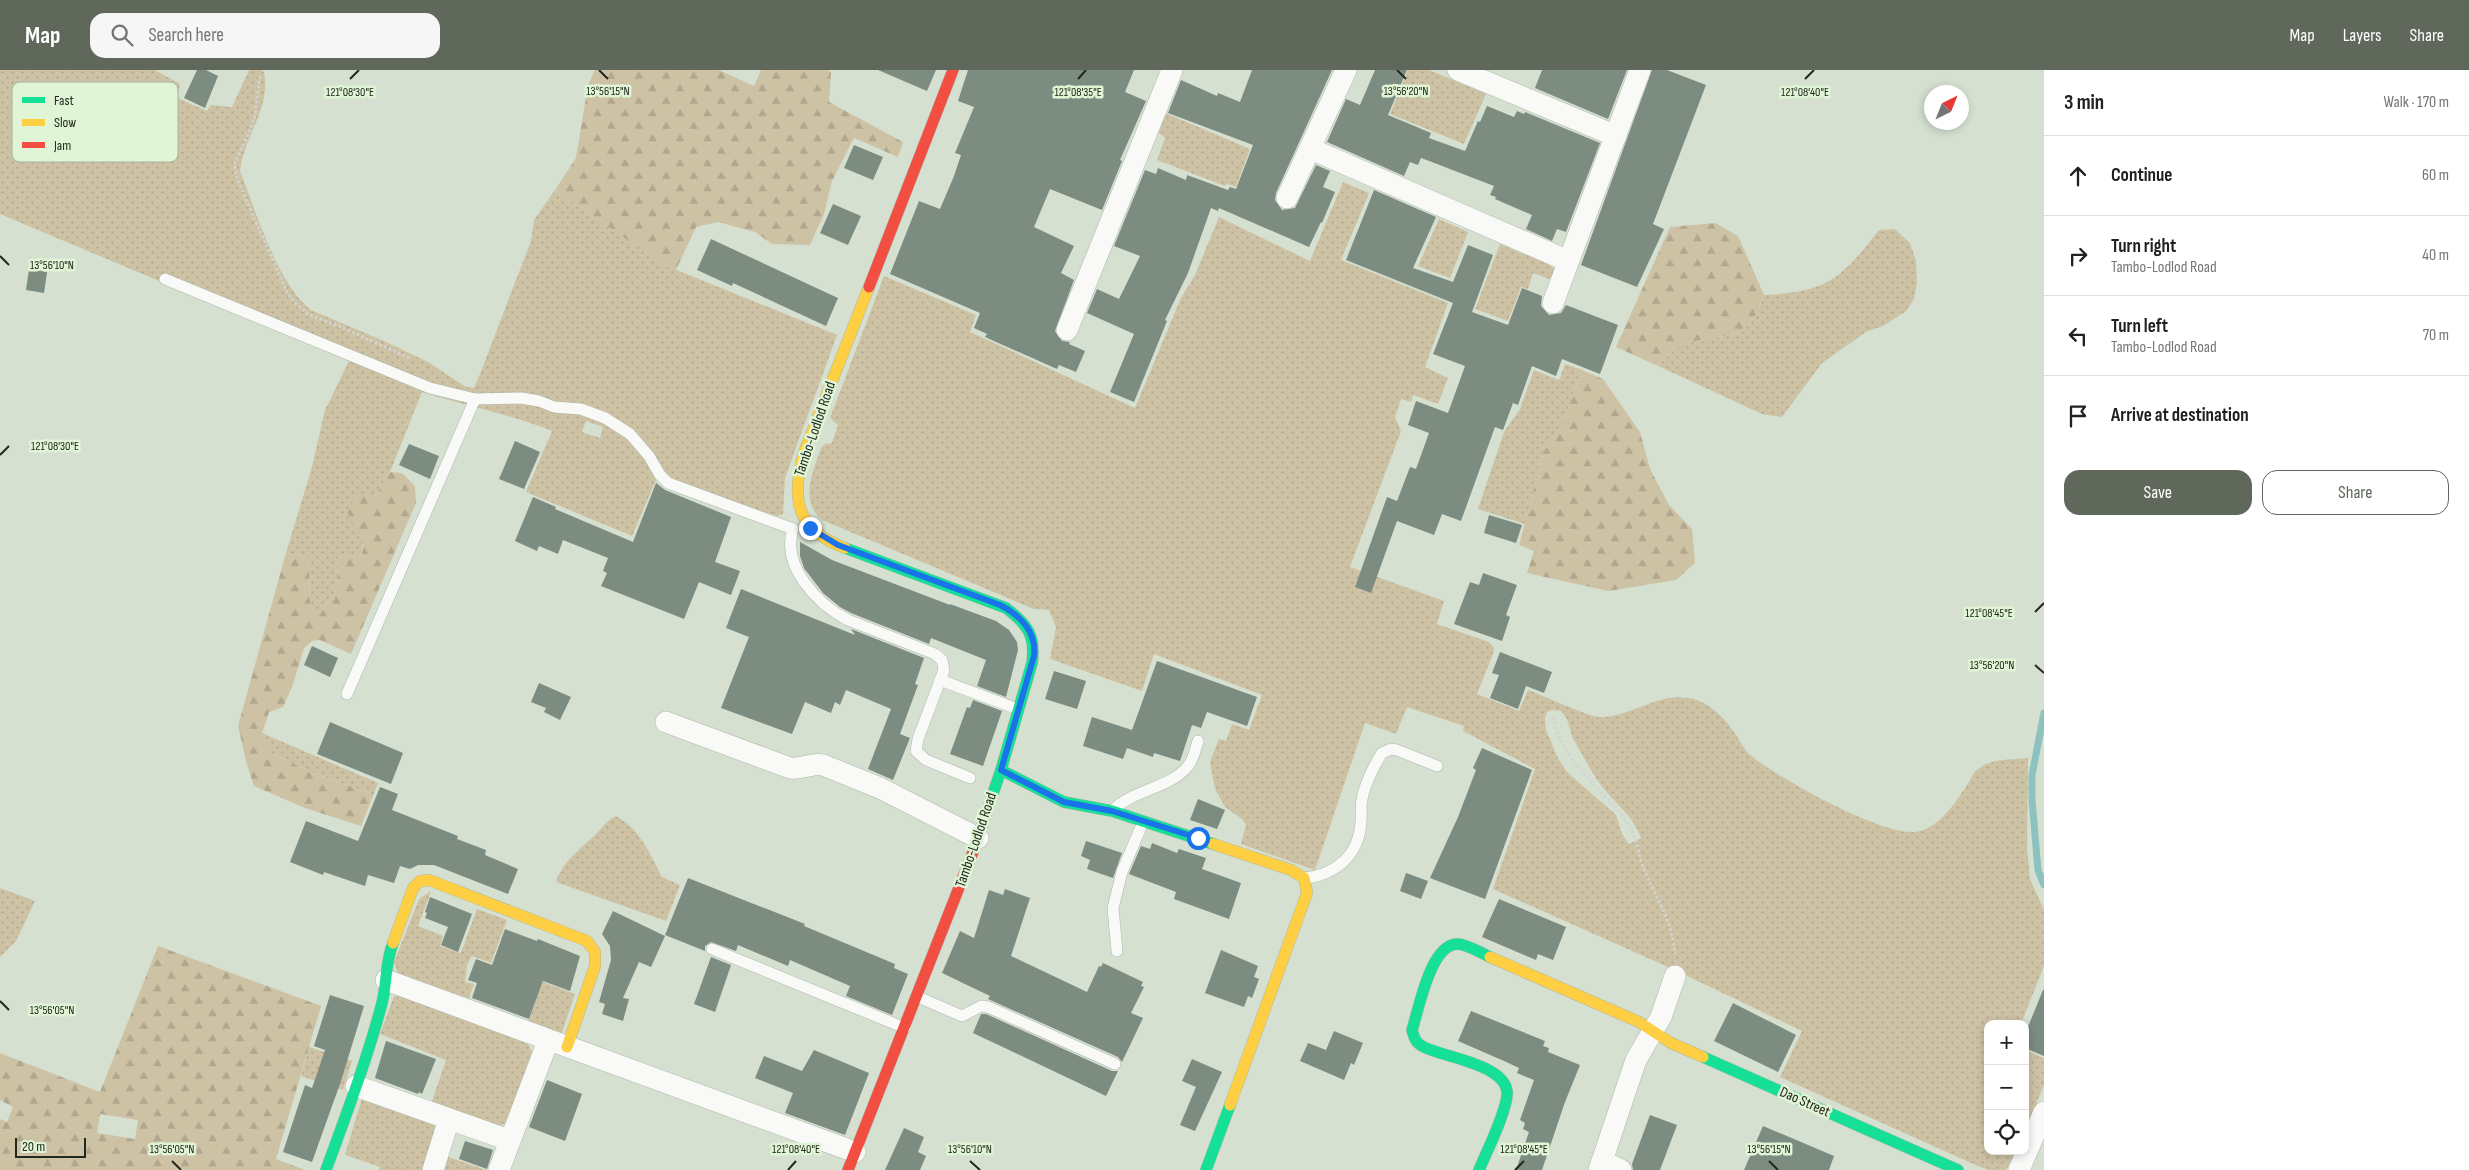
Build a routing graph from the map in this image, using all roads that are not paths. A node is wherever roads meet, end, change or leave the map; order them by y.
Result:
1 (953, 70) edge
2 (1172, 70) edge
3 (1346, 70) edge
4 (1458, 70) edge
5 (1640, 70) edge
6 (1616, 136) junction
7 (1311, 149) junction
8 (1287, 198) dead end
9 (1568, 261) junction
10 (164, 279) dead end
11 (1553, 304) dead end
12 (1067, 330) dead end
13 (475, 399) junction
14 (799, 525) junction
15 (940, 680) junction
16 (347, 694) dead end
17 (1018, 709) junction
18 (666, 722) dead end
19 (1198, 741) dead end
20 (1437, 766) dead end
21 (1001, 770) junction
22 (970, 778) dead end
23 (1112, 811) junction
24 (1143, 822) junction
25 (978, 838) junction
26 (1304, 878) junction
27 (712, 949) dead end
28 (1117, 951) dead end
29 (1675, 976) road end
30 (386, 980) junction
31 (918, 997) junction
32 (905, 1029) junction
33 (1655, 1030) junction
34 (558, 1044) junction
35 (1115, 1064) dead end
36 (356, 1086) junction
37 (2044, 1112) edge
38 (449, 1119) junction
39 (509, 1140) junction
40 (852, 1161) edge
41 (1600, 1166) edge
42 (326, 1170) edge
43 (433, 1170) edge
44 (499, 1170) edge
45 (1206, 1170) edge
46 (1479, 1170) edge
47 (1622, 1170) edge
48 (1958, 1170) edge
49 (2019, 1170) edge

1 - 14 street, Tambo-Lodlod Road
2 - 12 street
3 - 7 street
4 - 6 street
5 - 6 street
6 - 9 street
7 - 8 street
7 - 9 street
9 - 11 street
10 - 13 lane
13 - 14 lane
13 - 16 lane
14 - 15 lane
14 - 17 street, Tambo-Lodlod Road
15 - 17 lane
15 - 22 lane
17 - 21 street, Tambo-Lodlod Road
18 - 25 street
19 - 23 lane
20 - 26 lane
21 - 23 street
21 - 25 street, Tambo-Lodlod Road
23 - 24 street
24 - 26 street
24 - 28 lane
25 - 31 street, Tambo-Lodlod Road
26 - 45 street
27 - 32 lane
29 - 33 street
30 - 34 street
30 - 34 street
30 - 36 street
31 - 32 street, Tambo-Lodlod Road
31 - 35 lane
32 - 40 street, Tambo-Lodlod Road
33 - 41 street
33 - 46 street, Dao Street
33 - 48 street, Dao Street
34 - 39 street
34 - 40 street
36 - 38 street
36 - 42 street
37 - 49 street
38 - 39 street
38 - 43 street
39 - 44 street
41 - 47 street

